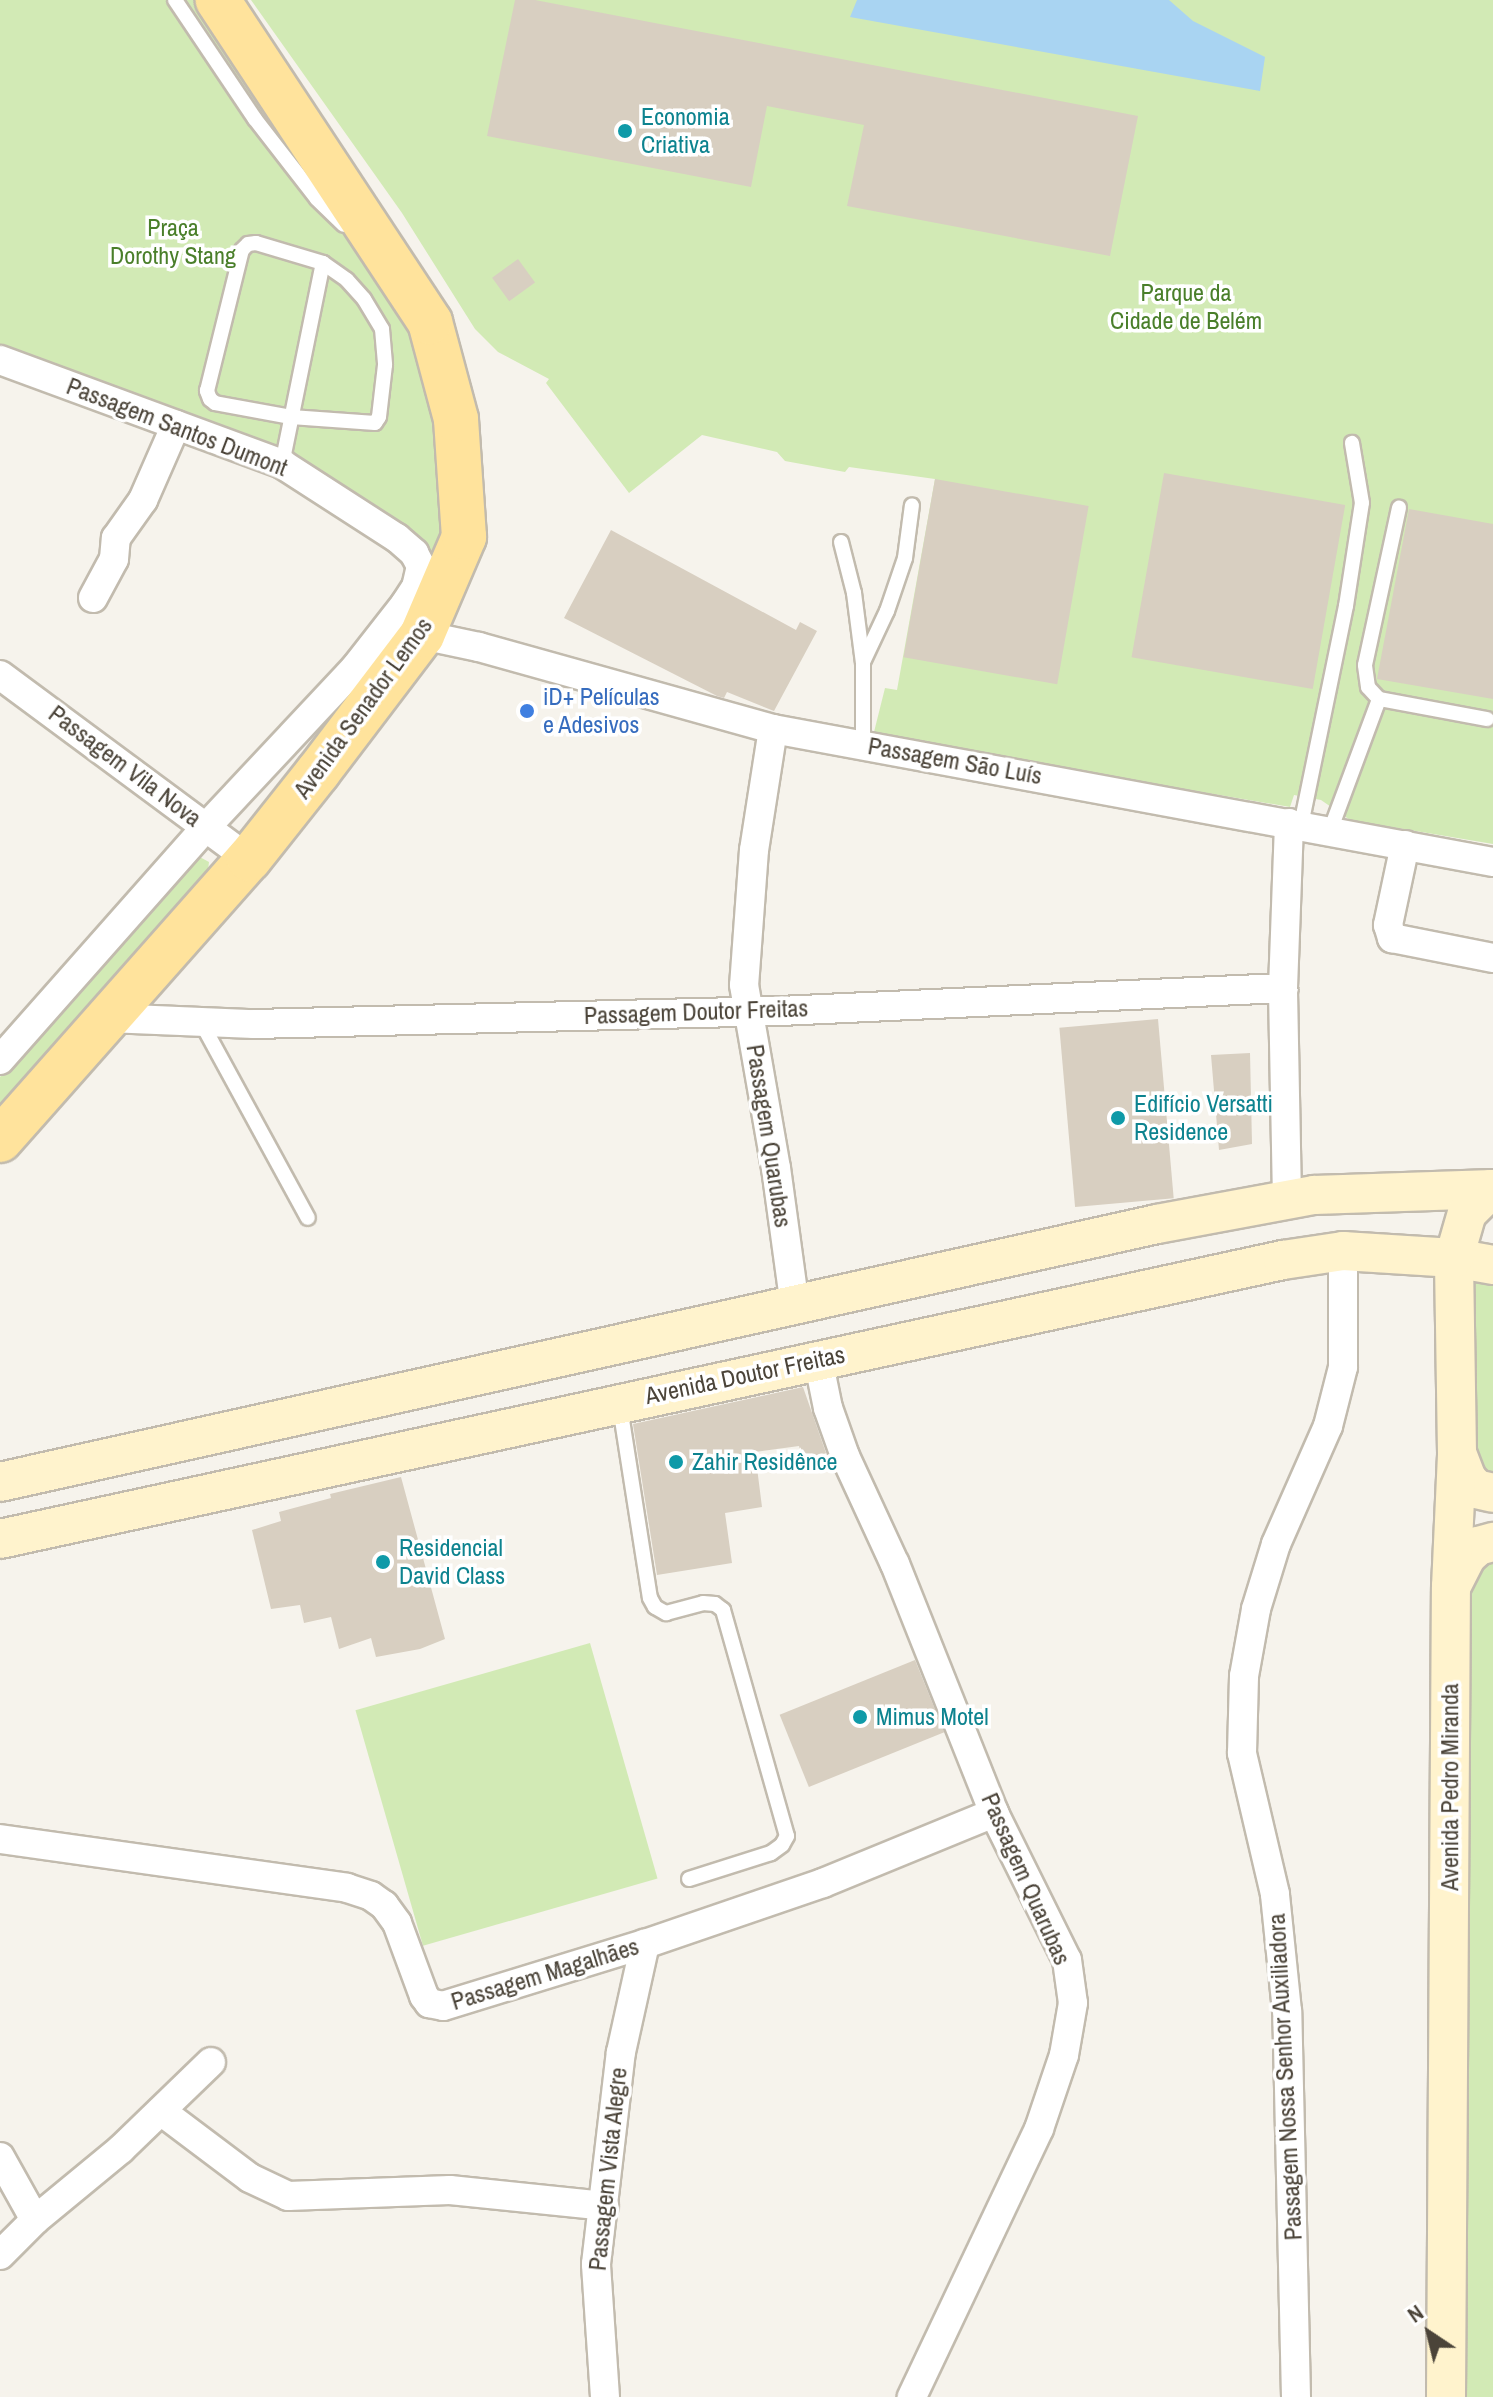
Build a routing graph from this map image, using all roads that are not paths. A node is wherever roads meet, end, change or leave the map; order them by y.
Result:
1 (175, 0) edge
2 (218, 0) edge
3 (323, 263) junction
4 (408, 286) junction
5 (0, 360) edge
6 (291, 417) junction
7 (176, 425) junction
8 (1352, 443) dead end
9 (282, 464) junction
10 (912, 505) dead end
11 (1399, 508) dead end
12 (841, 542) dead end
13 (421, 566) joint
14 (93, 598) dead end
15 (422, 635) junction
16 (863, 663) junction
17 (0, 675) edge
18 (1379, 699) junction
19 (1487, 719) dead end
20 (773, 729) junction
21 (863, 744) junction
22 (1295, 824) junction
23 (206, 827) junction
24 (1330, 831) junction
25 (1405, 845) junction
26 (249, 859) junction
27 (1493, 862) edge
28 (1493, 958) edge
29 (1283, 988) junction
30 (748, 1011) junction
31 (108, 1018) junction
32 (201, 1022) junction
33 (0, 1060) edge
34 (0, 1140) edge
35 (1492, 1189) edge
36 (1287, 1199) junction
37 (308, 1218) dead end
38 (1343, 1251) junction
39 (1454, 1258) junction
40 (1493, 1265) edge
41 (795, 1306) junction
42 (818, 1359) junction
43 (619, 1403) junction
44 (205, 1437) junction
45 (1457, 1453) junction
46 (109, 1457) junction
47 (0, 1482) edge
48 (210, 1493) junction
49 (1493, 1493) edge
50 (121, 1512) junction
51 (0, 1539) edge
52 (1493, 1542) edge
53 (1451, 1587) junction
54 (994, 1813) junction
55 (0, 1839) edge
56 (689, 1879) dead end
57 (645, 1944) junction
58 (211, 2062) dead end
59 (161, 2111) junction
60 (0, 2157) edge
61 (604, 2206) junction
62 (35, 2220) junction
63 (0, 2255) edge
64 (605, 2397) edge
65 (912, 2397) edge
66 (1296, 2397) edge
67 (1446, 2397) edge

1 - 4 lane
2 - 4 main road, Avenida Senador Lemos
3 - 6 lane
3 - 6 lane
3 - 6 lane
4 - 15 main road, Avenida Senador Lemos
5 - 7 street, Passagem Santos Dumont
6 - 9 lane
7 - 9 street, Passagem Santos Dumont
7 - 14 street
8 - 22 lane
9 - 13 street, Passagem Santos Dumont
10 - 16 lane
11 - 18 lane
12 - 16 lane
13 - 23 street, Avenida Senador Lemos
15 - 20 street, Passagem São Luís
15 - 26 main road, Avenida Senador Lemos
16 - 21 lane
17 - 23 street, Passagem Vila Nova
18 - 19 lane
18 - 24 lane
20 - 21 street, Passagem São Luís
20 - 30 street, Passagem Quarubas
21 - 22 street, Passagem São Luís
22 - 24 street, Passagem São Luís
22 - 29 street
23 - 26 street, Passagem Vila Nova
23 - 33 street, Avenida Senador Lemos
24 - 25 street, Passagem São Luís
25 - 27 street, Passagem São Luís
25 - 28 street
26 - 31 main road, Avenida Senador Lemos
29 - 30 street, Passagem Doutor Freitas
29 - 36 street
30 - 32 street, Passagem Doutor Freitas
30 - 41 street, Passagem Quarubas
31 - 32 street, Passagem Doutor Freitas
31 - 34 main road, Avenida Senador Lemos
32 - 37 lane
35 - 36 main road
35 - 39 main road, Avenida Pedro Miranda
36 - 41 main road
38 - 39 main road, Avenida Doutor Freitas
38 - 42 main road, Avenida Doutor Freitas
38 - 66 street, Passagem Nossa Senhor Auxiliadora
39 - 40 main road, Avenida Doutor Freitas
39 - 45 main road, Avenida Pedro Miranda
41 - 44 main road
42 - 43 main road, Avenida Doutor Freitas
42 - 54 street, Passagem Quarubas
43 - 48 main road, Avenida Doutor Freitas
43 - 56 lane
44 - 46 main road
44 - 48 main road
45 - 49 main road
45 - 53 main road, Avenida Pedro Miranda
46 - 47 main road
46 - 50 main road
48 - 50 main road, Avenida Doutor Freitas
50 - 51 main road, Avenida Doutor Freitas
52 - 53 main road
53 - 67 main road, Avenida Pedro Miranda
54 - 57 street, Passagem Magalhães
54 - 65 street, Passagem Quarubas
55 - 57 street, Passagem Magalhães
57 - 61 street, Passagem Vista Alegre
58 - 59 street
59 - 61 street
59 - 62 street
60 - 62 street
61 - 64 street, Passagem Vista Alegre
62 - 63 street

